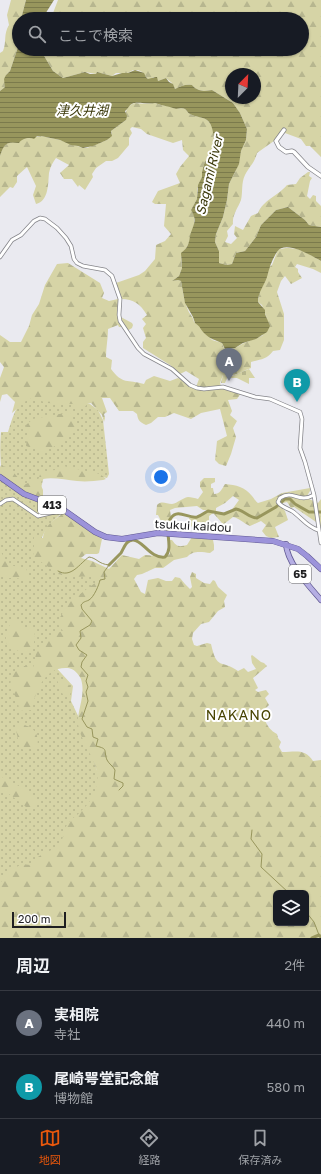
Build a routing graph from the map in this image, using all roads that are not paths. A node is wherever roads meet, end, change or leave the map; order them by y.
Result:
1 (284, 130) dead end
2 (321, 176) edge
3 (0, 257) edge
4 (0, 477) edge
5 (314, 496) junction
6 (0, 504) edge
7 (61, 508) junction
8 (318, 530) junction
9 (321, 543) edge
10 (286, 544) junction
11 (321, 569) edge
12 (321, 600) edge

1 - 2 main road
3 - 5 street
4 - 7 highway, tsukui kaidou / 413
5 - 8 street
5 - 8 street
6 - 7 street
7 - 10 highway, tsukui kaidou / 413
8 - 9 street
10 - 11 highway, tsukui kaidou / 413
10 - 12 main road, 65

